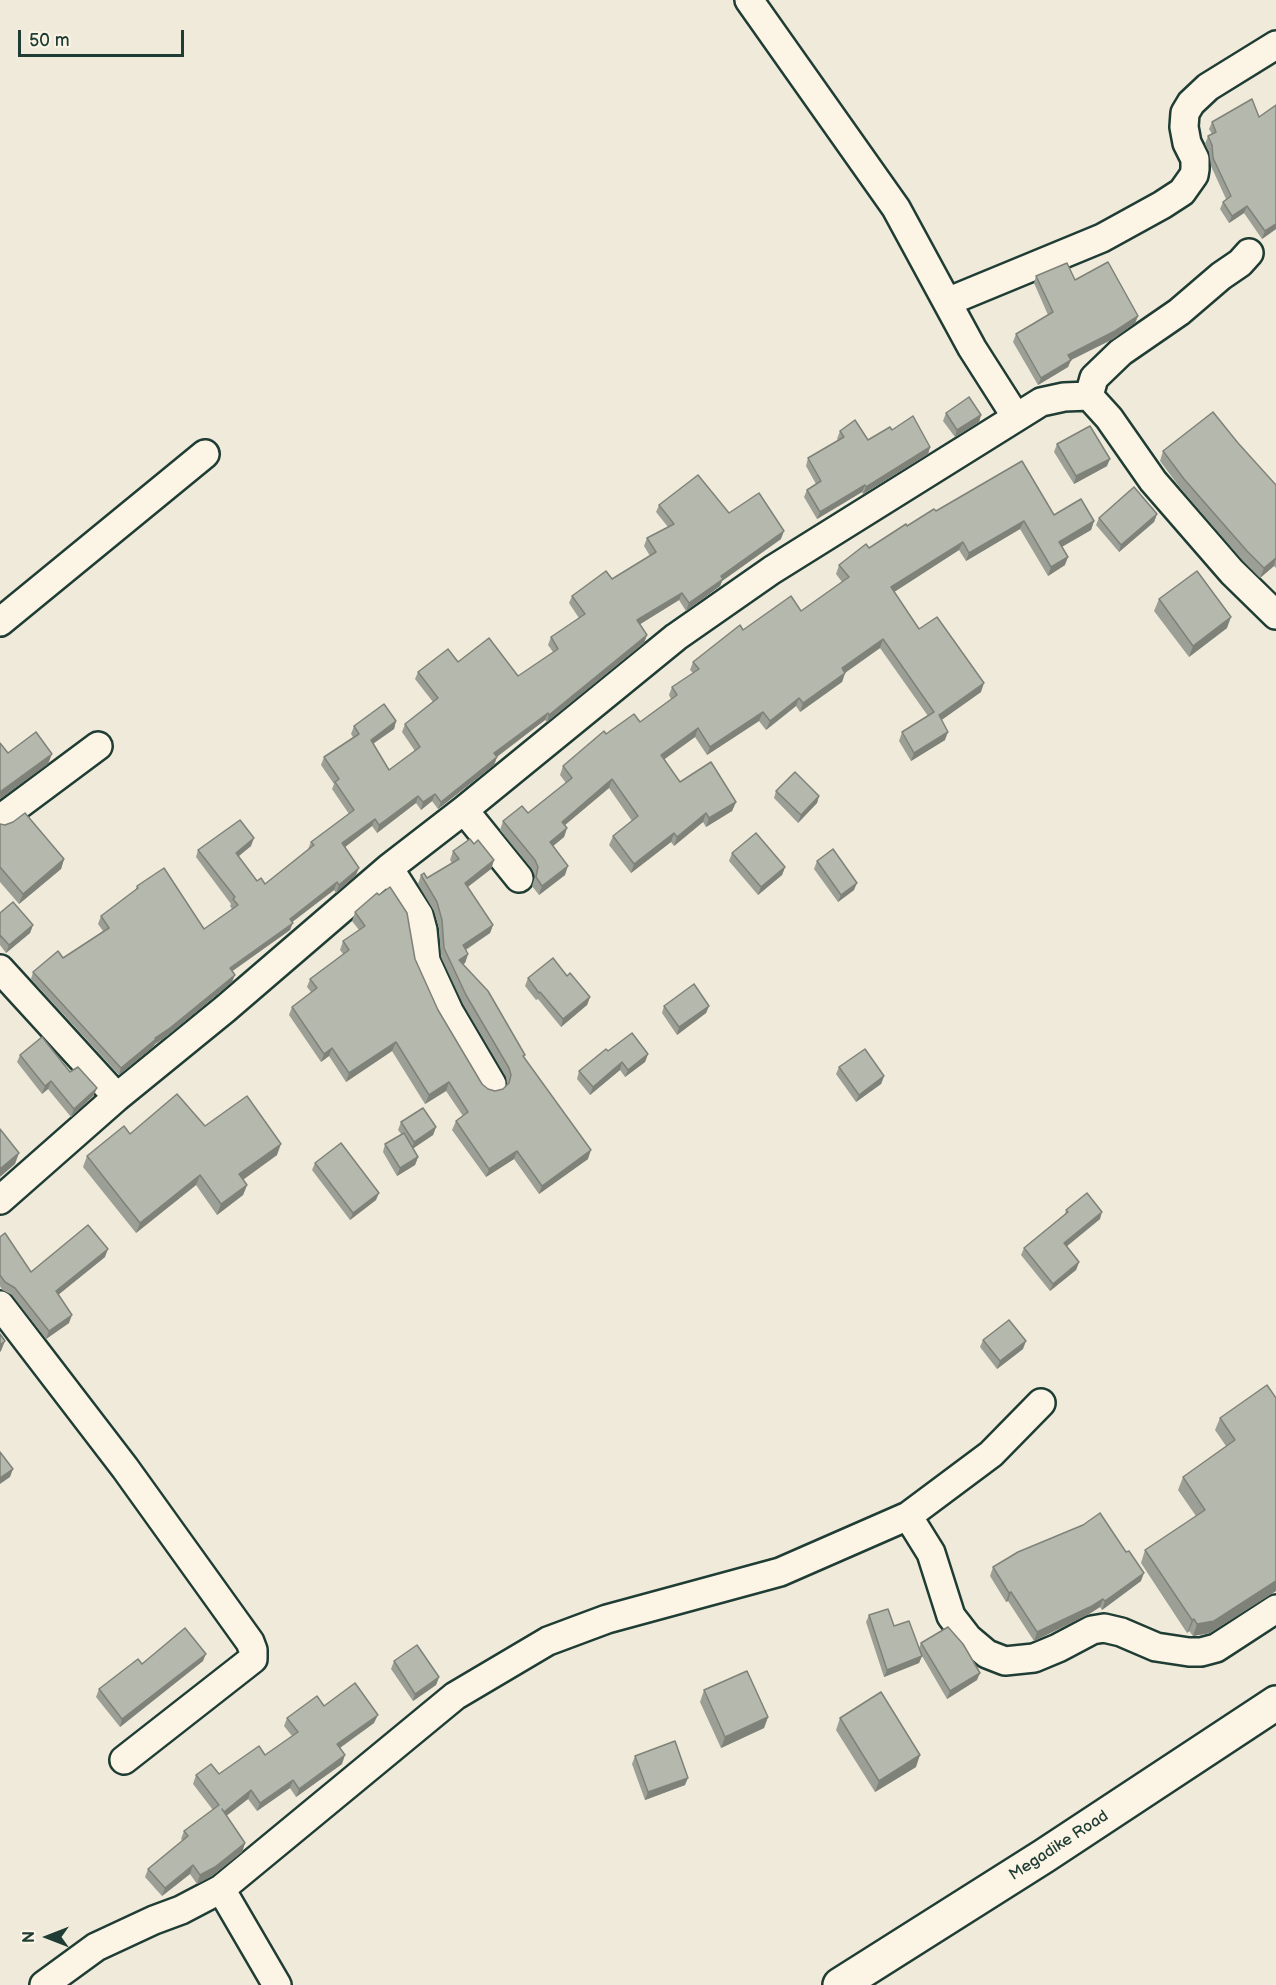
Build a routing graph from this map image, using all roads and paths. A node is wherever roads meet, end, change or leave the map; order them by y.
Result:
1 (749, 0) edge
2 (1276, 45) edge
3 (1249, 253) dead end
4 (947, 302) junction
5 (1089, 396) junction
6 (1016, 417) junction
7 (205, 454) dead end
8 (1276, 615) edge
9 (0, 622) edge
10 (98, 746) dead end
11 (464, 810) junction
12 (0, 819) edge
13 (389, 868) junction
14 (519, 878) dead end
15 (0, 969) edge
16 (492, 1084) dead end
17 (117, 1097) junction
18 (0, 1200) edge
19 (0, 1305) edge
20 (1041, 1404) dead end
21 (908, 1516) junction
22 (1276, 1609) edge
23 (1276, 1703) edge
24 (124, 1760) dead end
25 (221, 1889) junction
26 (44, 1985) edge
27 (277, 1985) edge
28 (840, 1985) edge

1 - 4 street
2 - 4 street
3 - 5 street
4 - 6 street
5 - 6 street
5 - 8 street
6 - 11 street
7 - 9 street
10 - 12 street
11 - 13 street
11 - 14 street
13 - 16 street
13 - 17 street
15 - 17 street
17 - 18 street
19 - 24 street
20 - 21 street
21 - 22 street
21 - 25 street
23 - 28 main road, Megadike Road
25 - 26 street
25 - 27 street

